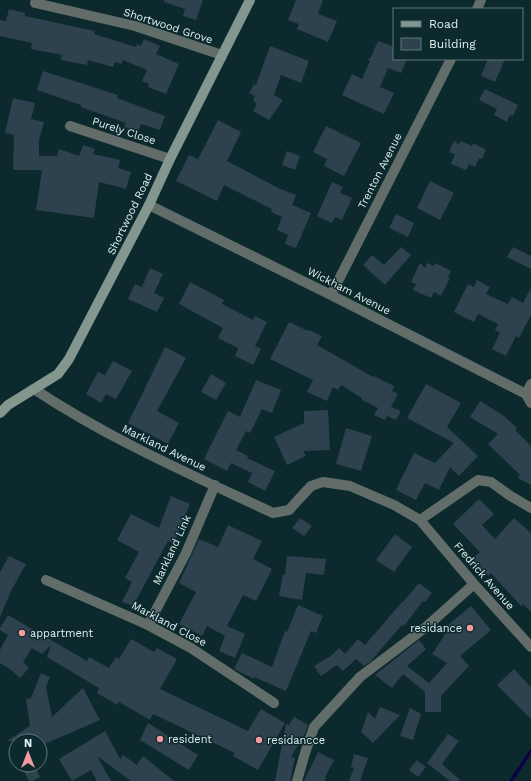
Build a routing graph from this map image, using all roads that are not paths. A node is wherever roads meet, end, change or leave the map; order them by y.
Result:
1 (250, 0) edge
2 (35, 3) dead end
3 (222, 56) junction
4 (450, 60) edge
5 (70, 126) dead end
6 (170, 159) junction
7 (149, 205) junction
8 (331, 295) junction
9 (531, 384) edge
10 (34, 389) junction
11 (528, 398) edge
12 (0, 413) edge
13 (215, 486) junction
14 (531, 508) edge
15 (289, 510) joint
16 (420, 520) junction
17 (46, 580) dead end
18 (474, 584) junction
19 (148, 625) junction
20 (531, 647) edge
21 (274, 703) dead end
22 (297, 781) edge

1 - 3 main road, Shortwood Road
2 - 3 street, Shortwood Grove
3 - 6 main road, Shortwood Road
4 - 8 street, Trenton Avenue
5 - 6 street, Purely Close
6 - 7 main road, Shortwood Road
7 - 8 street, Wickham Avenue
7 - 10 main road, Shortwood Road
8 - 11 street, Wickham Avenue
9 - 11 street, Wickham Avenue
10 - 12 main road, Shortwood Road
10 - 13 street, Markland Avenue
13 - 15 street, Markland Avenue
13 - 19 street, Markland Link
14 - 16 street
15 - 16 street, Fredrick Avenue
16 - 18 street, Fredrick Avenue
17 - 19 street, Markland Close
18 - 20 street, Fredrick Avenue
18 - 22 street
19 - 21 street, Markland Close

